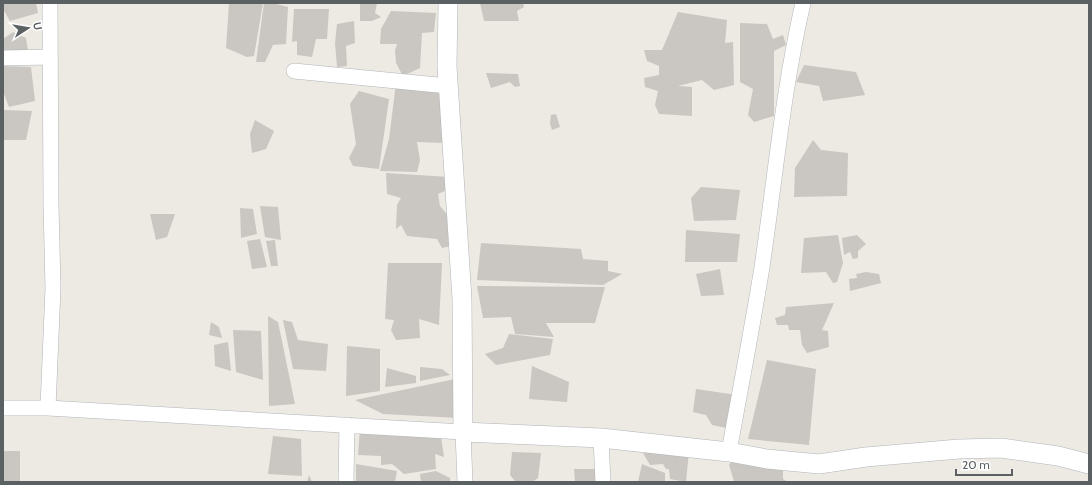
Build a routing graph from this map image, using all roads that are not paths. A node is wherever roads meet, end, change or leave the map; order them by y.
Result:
1 (50, 3) edge
2 (448, 3) edge
3 (803, 3) edge
4 (50, 57) junction
5 (3, 58) edge
6 (294, 71) dead end
7 (448, 86) junction
8 (3, 408) edge
9 (48, 408) junction
10 (347, 425) junction
11 (464, 432) junction
12 (601, 438) junction
13 (730, 452) junction
14 (1089, 464) edge
15 (346, 482) edge
16 (465, 482) edge
17 (603, 482) edge

1 - 4 street
2 - 7 street
3 - 13 street
4 - 5 street
4 - 9 street
6 - 7 street
7 - 11 street
8 - 9 street
9 - 10 street
10 - 11 street
10 - 15 street
11 - 12 street
11 - 16 street
12 - 13 street
12 - 17 street
13 - 14 street

